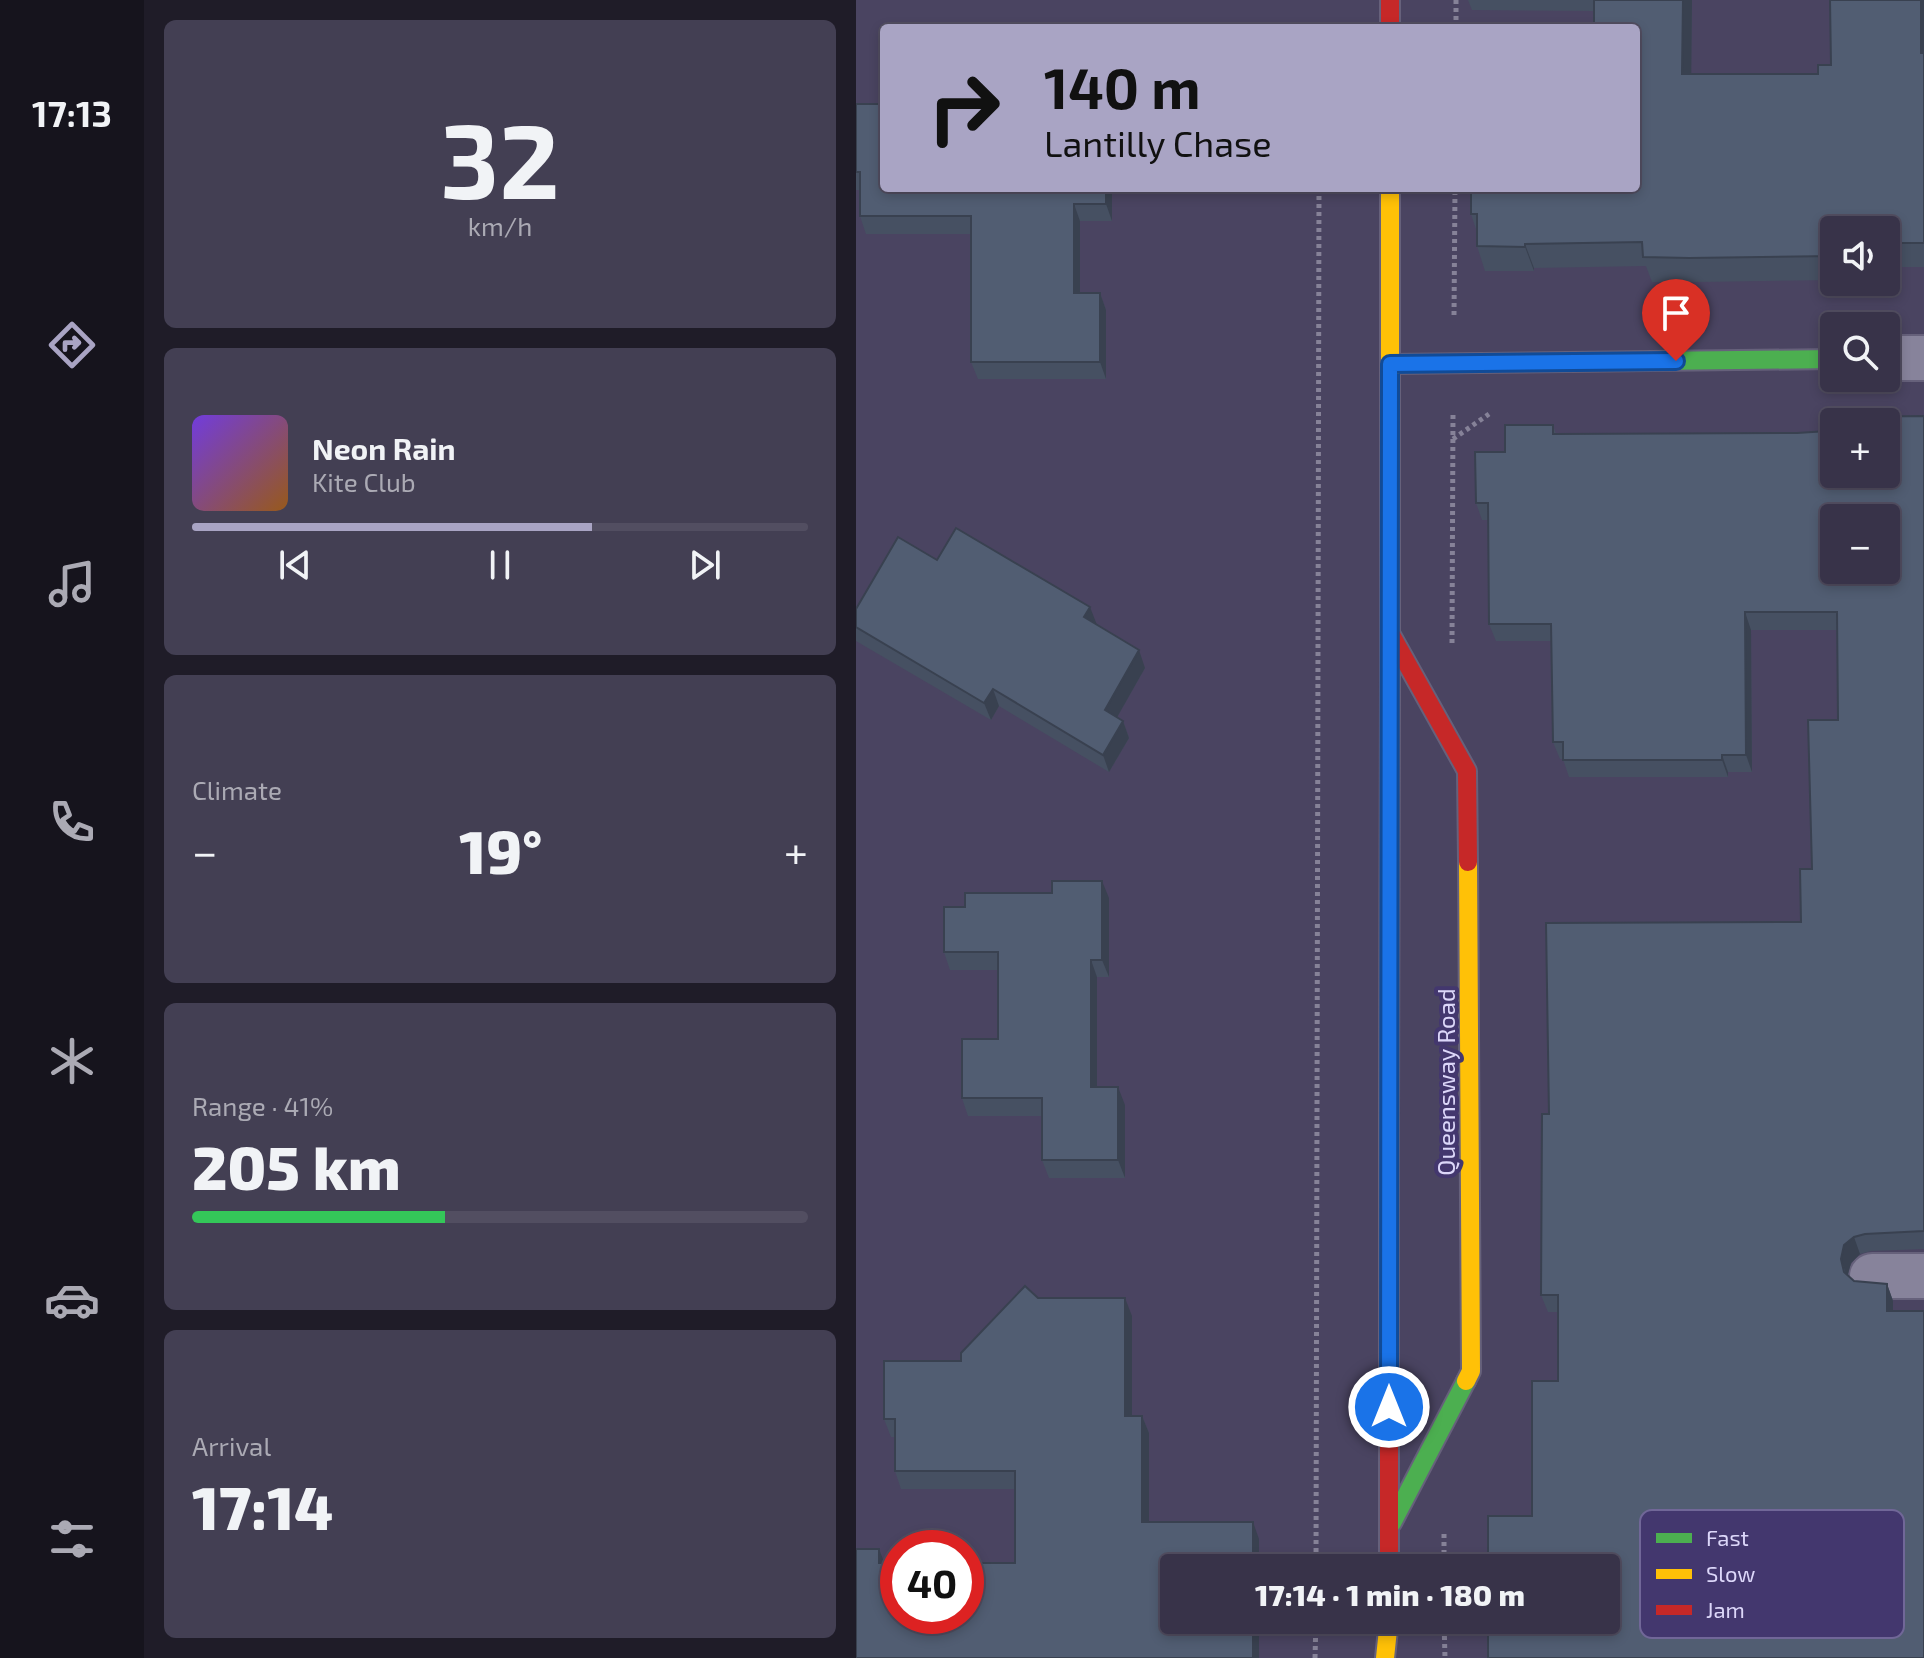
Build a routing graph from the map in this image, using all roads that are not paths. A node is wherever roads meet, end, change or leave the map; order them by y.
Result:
1 (1390, 0) edge
2 (1390, 24) edge
3 (1390, 192) edge
4 (1900, 358) edge
5 (1924, 358) edge
6 (1820, 359) edge
7 (1390, 364) junction
8 (1390, 633) junction
9 (1872, 1276) dead end
10 (1924, 1276) edge
11 (1389, 1530) junction
12 (1389, 1554) edge

1 - 2 street
3 - 7 street, Queensway Road
4 - 5 street
6 - 7 street
7 - 8 street, Queensway Road
8 - 11 street, Queensway Road
8 - 11 street, Queensway Road
9 - 10 street
11 - 12 street, Queensway Road

